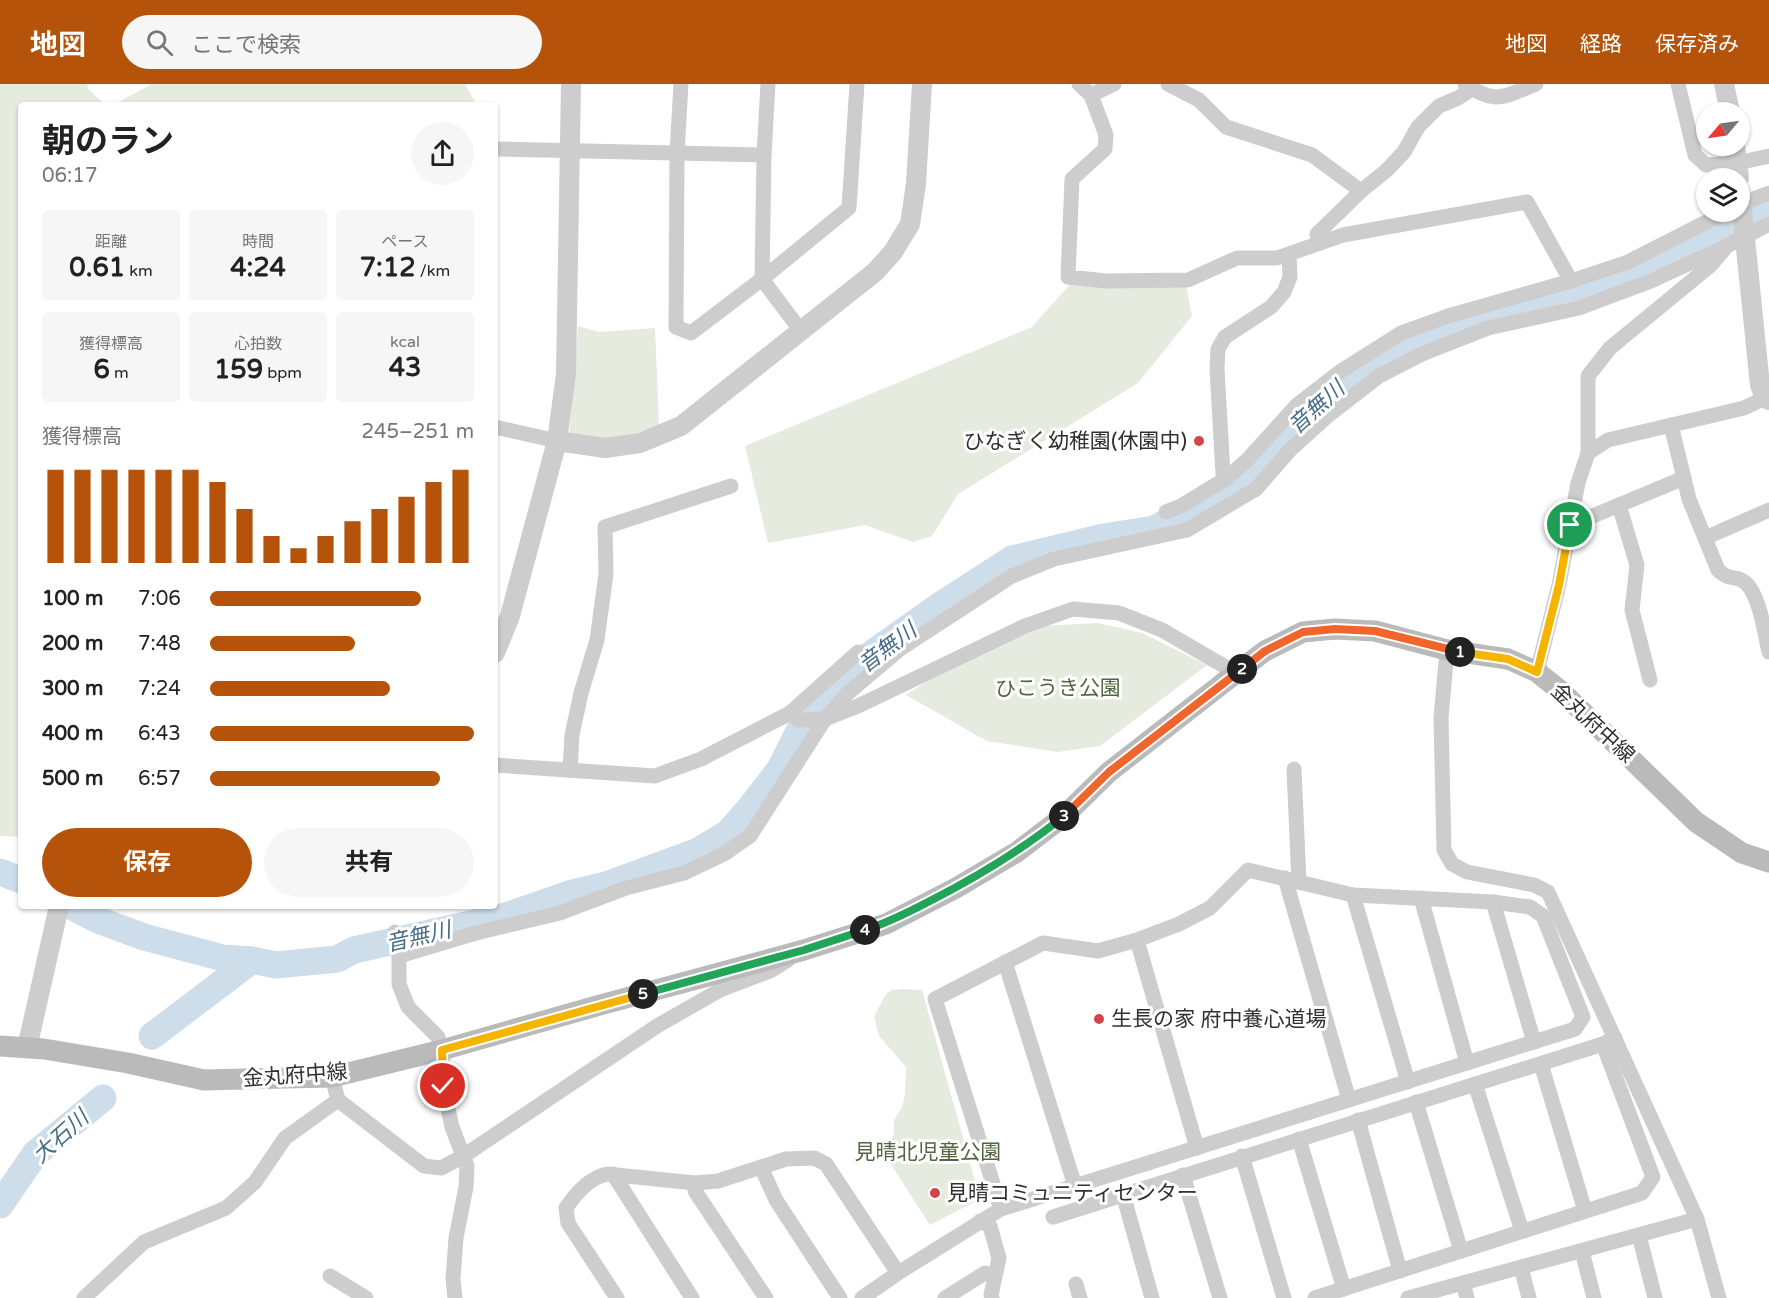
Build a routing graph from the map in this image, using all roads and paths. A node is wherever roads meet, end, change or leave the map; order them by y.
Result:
1 (571, 84) edge
2 (681, 84) edge
3 (768, 84) edge
4 (857, 84) edge
5 (922, 84) edge
6 (1079, 84) edge
7 (1114, 84) edge
8 (1168, 84) edge
9 (1536, 84) edge
10 (1678, 84) edge
11 (1724, 84) edge
12 (1469, 86) edge
13 (1091, 95) junction
14 (1728, 102) edge
15 (498, 149) edge
16 (570, 151) junction
17 (677, 153) junction
18 (764, 155) junction
19 (1769, 156) edge
20 (1737, 162) edge
21 (1361, 191) junction
22 (1769, 193) edge
23 (1750, 198) edge
24 (1701, 222) edge
25 (1736, 222) edge
26 (1769, 224) edge
27 (1736, 241) junction
28 (1319, 243) junction
29 (1288, 254) junction
30 (762, 279) junction
31 (1571, 281) junction
32 (801, 331) junction
33 (1767, 399) edge
34 (1671, 425) junction
35 (498, 428) edge
36 (557, 441) junction
37 (1588, 453) junction
38 (1227, 478) junction
39 (1684, 478) junction
40 (731, 486) dead end
41 (1619, 505) junction
42 (1769, 510) edge
43 (1167, 512) dead end
44 (1570, 525) junction
45 (1705, 538) junction
46 (498, 646) edge
47 (1447, 650) junction
48 (858, 651) dead end
49 (1769, 652) edge
50 (1537, 672) junction
51 (1236, 673) junction
52 (1650, 680) dead end
53 (795, 716) junction
54 (825, 719) junction
55 (498, 765) edge
56 (1294, 769) dead end
57 (570, 770) junction
58 (1769, 862) edge
59 (1292, 880) junction
60 (1353, 894) junction
61 (1421, 898) junction
62 (1493, 902) junction
63 (58, 909) edge
64 (395, 932) dead end
65 (1560, 935) junction
66 (1137, 940) junction
67 (804, 950) junction
68 (399, 956) junction
69 (1005, 962) junction
70 (1609, 1041) junction
71 (1534, 1042) junction
72 (0, 1046) edge
73 (27, 1048) junction
74 (442, 1050) junction
75 (1467, 1063) junction
76 (1541, 1064) junction
77 (332, 1077) junction
78 (1408, 1082) junction
79 (1475, 1084) junction
80 (338, 1100) junction
81 (1349, 1100) junction
82 (1416, 1102) junction
83 (1358, 1120) junction
84 (1299, 1138) junction
85 (1197, 1148) junction
86 (1242, 1156) junction
87 (462, 1157) junction
88 (761, 1167) junction
89 (613, 1174) junction
90 (1183, 1175) junction
91 (695, 1183) junction
92 (1075, 1186) junction
93 (1123, 1194) junction
94 (1001, 1209) junction
95 (1585, 1211) junction
96 (1053, 1216) dead end
97 (1697, 1219) junction
98 (980, 1221) junction
99 (1522, 1231) junction
100 (1639, 1235) junction
101 (1461, 1251) junction
102 (1582, 1251) junction
103 (1521, 1267) junction
104 (1400, 1271) junction
105 (898, 1273) junction
106 (995, 1275) junction
107 (330, 1276) dead end
108 (1344, 1289) junction
109 (1465, 1291) edge
110 (84, 1298) edge
111 (366, 1298) edge
112 (455, 1298) edge
113 (617, 1298) edge
114 (692, 1298) edge
115 (766, 1298) edge
116 (840, 1298) edge
117 (862, 1298) edge
118 (945, 1298) edge
119 (992, 1298) edge
120 (1152, 1298) edge
121 (1220, 1298) edge
122 (1284, 1298) edge
123 (1315, 1298) edge
124 (1408, 1298) edge
125 (1529, 1298) edge
126 (1594, 1298) edge
127 (1655, 1298) edge
128 (1719, 1298) edge

1 - 16 street
2 - 17 street
3 - 18 street
4 - 30 street
5 - 32 street
6 - 13 street
7 - 13 street
8 - 21 street
9 - 12 street
10 - 20 street
11 - 14 street
12 - 21 street
13 - 29 street
15 - 16 street
16 - 17 street
16 - 36 street
17 - 18 street
17 - 30 street
18 - 30 street
19 - 20 street
21 - 28 street
22 - 23 street
24 - 31 street
25 - 27 street
26 - 27 street
27 - 33 street
27 - 37 street
27 - 54 street
28 - 29 street
28 - 31 street
29 - 38 street
30 - 32 street
31 - 38 street
32 - 36 street
33 - 34 street
34 - 37 street
34 - 39 street
35 - 36 street
36 - 46 street
37 - 44 street
38 - 43 street
39 - 41 street
39 - 45 street
40 - 57 street
41 - 44 street
41 - 52 street
42 - 45 street
44 - 50 street
45 - 49 street
47 - 50 main road, 金丸府中線
47 - 51 main road, 金丸府中線
47 - 65 street
48 - 53 street
50 - 58 main road, 金丸府中線
51 - 54 street
51 - 67 main road, 金丸府中線
53 - 54 street
53 - 57 street
54 - 68 street
55 - 57 street
56 - 59 street
59 - 60 street
59 - 66 street
59 - 81 street
60 - 61 street
60 - 78 street
61 - 62 street
61 - 75 street
62 - 65 street
62 - 71 street
63 - 73 street
64 - 68 street
65 - 70 street
65 - 71 street
66 - 69 street
66 - 85 street
67 - 74 main road, 金丸府中線
67 - 87 street
68 - 74 street
69 - 92 street
69 - 94 street
70 - 76 street
70 - 95 street
70 - 97 street
71 - 75 street
72 - 73 main road, 金丸府中線
73 - 77 main road, 金丸府中線
74 - 77 main road, 金丸府中線
74 - 87 street
75 - 78 street
76 - 79 street
76 - 95 street
77 - 80 street
78 - 81 street
79 - 82 street
79 - 99 street
80 - 87 street
80 - 110 street
81 - 85 street
82 - 83 street
82 - 101 street
83 - 84 street
83 - 104 street
84 - 86 street
84 - 108 street
85 - 92 street
86 - 90 street
86 - 122 street
87 - 112 street
88 - 91 street
88 - 105 street
88 - 116 street
89 - 91 street
89 - 113 street
89 - 114 street
90 - 93 street
90 - 121 street
91 - 115 street
92 - 94 street
93 - 96 street
93 - 120 street
94 - 98 street
95 - 99 street
97 - 100 street
97 - 128 street
98 - 105 street
98 - 106 street
99 - 101 street
100 - 102 street
100 - 127 street
101 - 104 street
102 - 103 street
102 - 126 street
103 - 109 street
103 - 125 street
104 - 108 street
105 - 117 street
106 - 118 street
106 - 119 street
107 - 111 street
108 - 123 street
109 - 124 street

